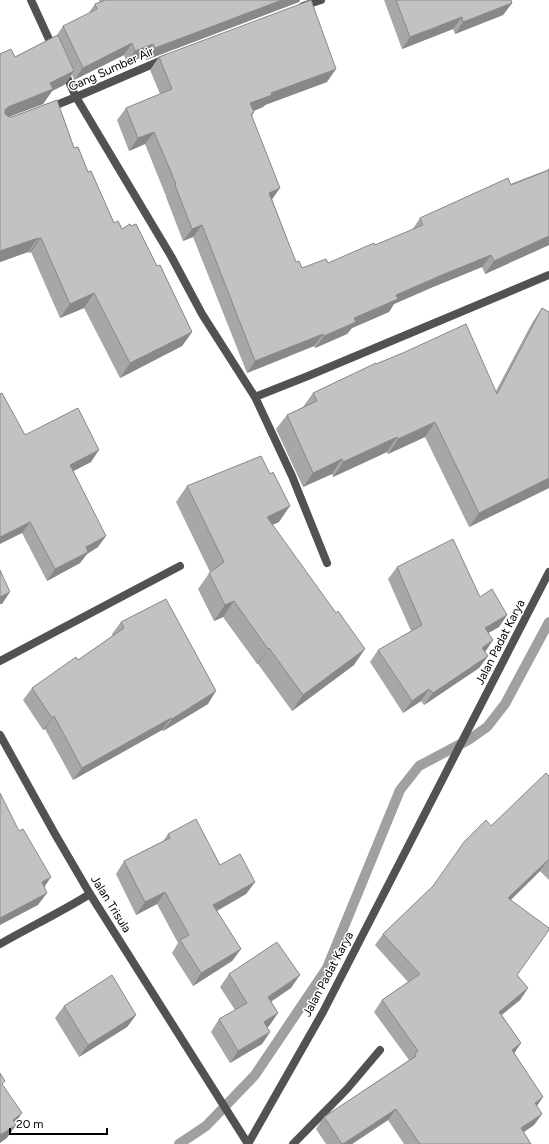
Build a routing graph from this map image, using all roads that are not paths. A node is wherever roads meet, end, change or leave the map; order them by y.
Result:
1 (31, 0) edge
2 (321, 0) edge
3 (295, 9) edge
4 (176, 54) edge
5 (76, 97) junction
6 (42, 110) edge
7 (549, 275) edge
8 (255, 397) junction
9 (327, 563) dead end
10 (180, 566) dead end
11 (549, 572) edge
12 (0, 661) edge
13 (0, 735) edge
14 (90, 894) junction
15 (0, 944) edge
16 (380, 1050) dead end
17 (248, 1144) edge
18 (293, 1144) edge

1 - 5 street
2 - 3 street
4 - 5 street, Gang Sumber Air
5 - 6 street, Gang Sumber Air
5 - 8 street
7 - 8 street
8 - 9 street
10 - 12 street
11 - 17 street, Jalan Padat Karya
13 - 14 street, Jalan Trisula
14 - 15 street
14 - 17 street, Jalan Trisula
16 - 18 street

